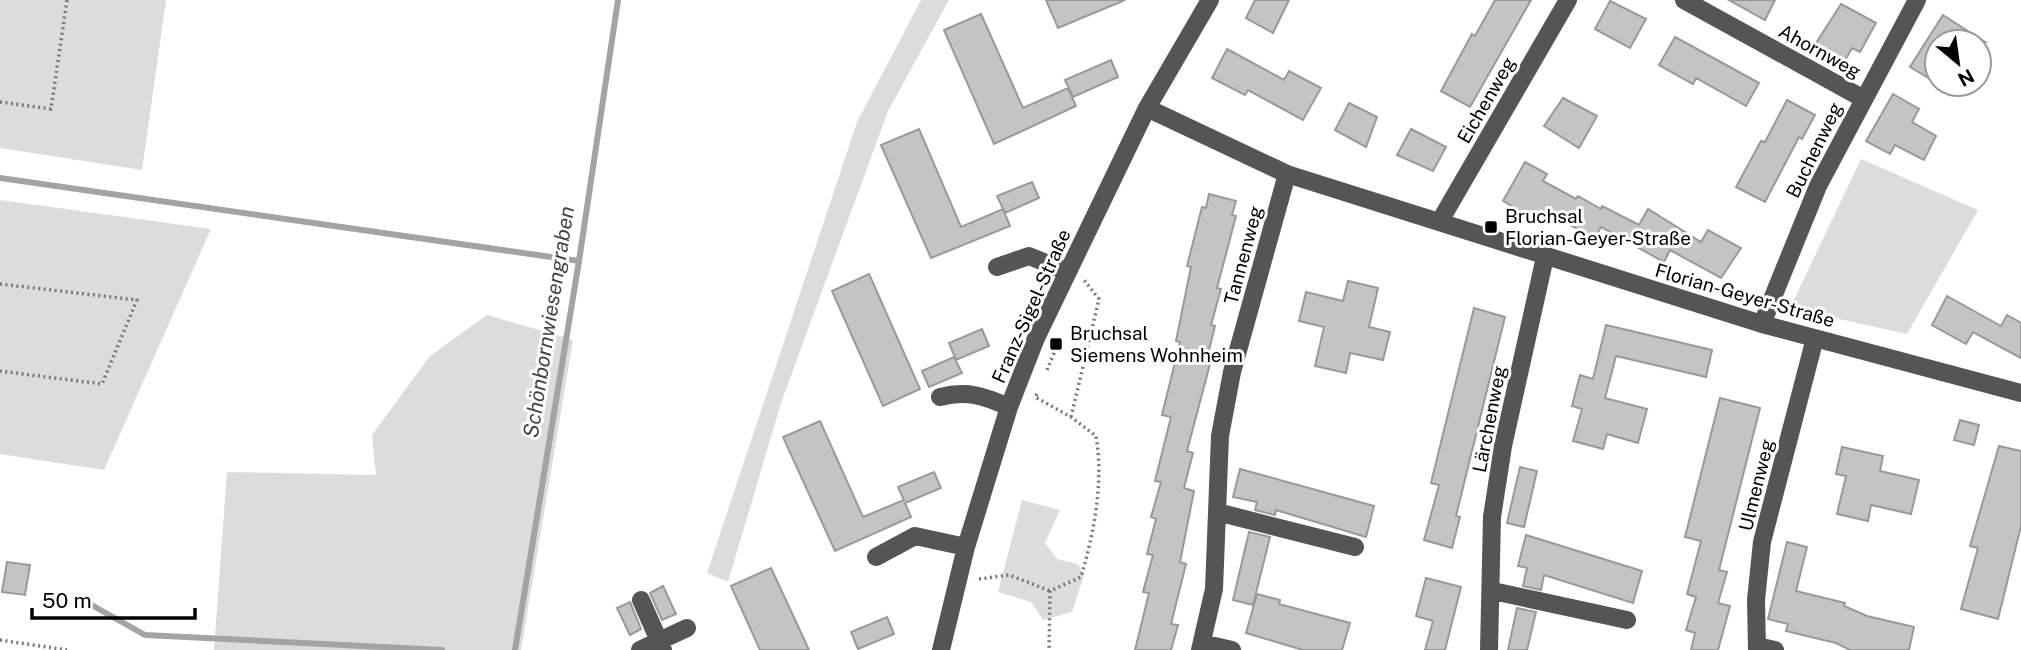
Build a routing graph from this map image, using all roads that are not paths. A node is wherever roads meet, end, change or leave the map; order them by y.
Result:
1 (1210, 0) edge
2 (1568, 0) edge
3 (1684, 0) edge
4 (1917, 0) edge
5 (1863, 98) junction
6 (1147, 108) junction
7 (1287, 174) junction
8 (1440, 221) junction
9 (1545, 257) junction
10 (998, 267) dead end
11 (1068, 272) junction
12 (1762, 324) junction
13 (1815, 338) junction
14 (2021, 393) edge
15 (940, 397) dead end
16 (1009, 407) junction
17 (1217, 512) junction
18 (966, 547) junction
19 (1355, 547) dead end
20 (876, 557) dead end
21 (1493, 591) junction
22 (641, 600) dead end
23 (1627, 620) dead end
24 (687, 628) dead end
25 (661, 646) edge
26 (1201, 646) edge
27 (1757, 648) edge
28 (640, 650) edge
29 (941, 650) edge
30 (1232, 650) edge
31 (1489, 650) edge
32 (1775, 650) edge

1 - 6 street, Franz-Sigel-Straße
2 - 8 street, Eichenweg
3 - 5 street, Ahornweg
4 - 5 street, Buchenweg
5 - 12 street, Buchenweg
6 - 7 street, Florian-Geyer-Straße
6 - 11 street, Franz-Sigel-Straße
7 - 8 street, Florian-Geyer-Straße
7 - 17 street, Tannenweg
8 - 9 street, Florian-Geyer-Straße
9 - 12 street, Florian-Geyer-Straße
9 - 21 street, Lärchenweg
10 - 11 street
11 - 16 street, Franz-Sigel-Straße
12 - 13 street, Florian-Geyer-Straße
13 - 14 street, Florian-Geyer-Straße
13 - 27 street, Ulmenweg
15 - 16 street
16 - 18 street, Franz-Sigel-Straße
17 - 19 street
17 - 26 street, Tannenweg
18 - 20 street
18 - 29 street, Franz-Sigel-Straße
21 - 23 street
21 - 31 street, Lärchenweg
22 - 25 street
24 - 25 street
25 - 28 street
26 - 30 street, Tannenweg
27 - 32 street, Ulmenweg

